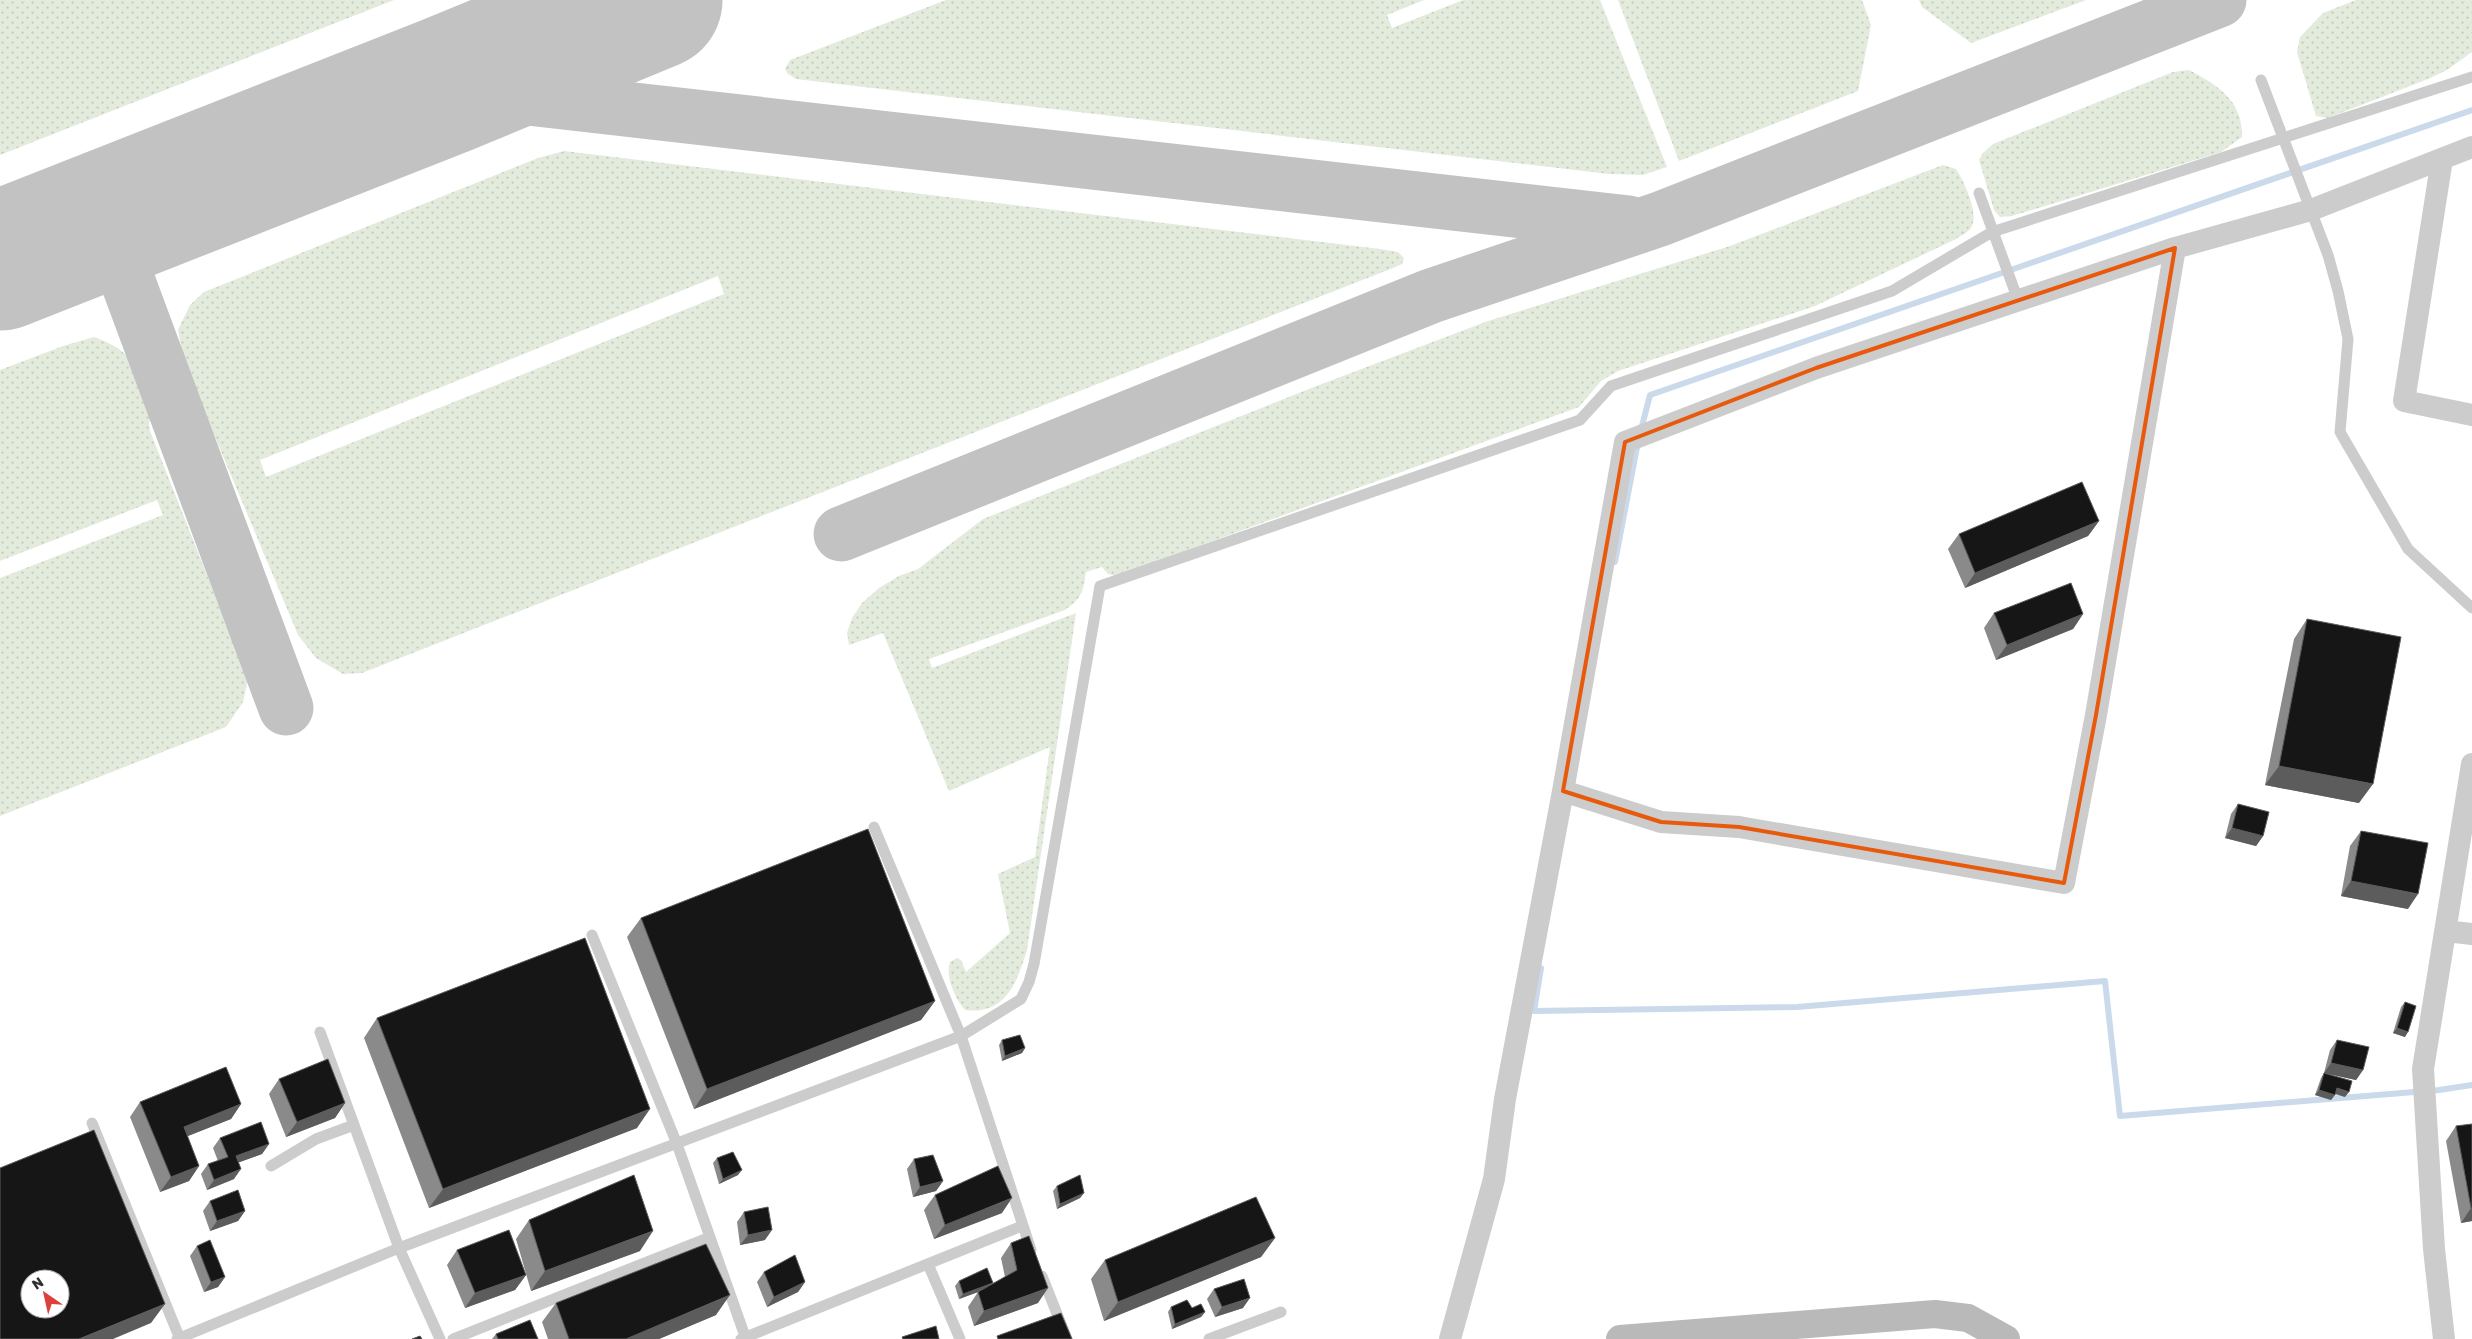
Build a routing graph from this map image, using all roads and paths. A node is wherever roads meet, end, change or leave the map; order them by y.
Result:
1 (2472, 77) edge
2 (2261, 80) dead end
3 (2284, 139) junction
4 (2472, 147) edge
5 (2442, 159) junction
6 (1980, 193) dead end
7 (2312, 210) junction
8 (1992, 232) junction
9 (2175, 248) junction
10 (2018, 300) junction
11 (2472, 415) edge
12 (2472, 608) edge
13 (2472, 764) edge
14 (1563, 791) junction
15 (874, 828) dead end
16 (2446, 930) junction
17 (2472, 934) edge
18 (592, 936) dead end
19 (320, 1032) dead end
20 (961, 1036) junction
21 (92, 1123) dead end
22 (354, 1125) junction
23 (678, 1144) junction
24 (271, 1166) dead end
25 (1022, 1226) junction
26 (710, 1237) junction
27 (399, 1248) junction
28 (928, 1264) junction
29 (1281, 1312) dead end
30 (1755, 1334) edge
31 (744, 1338) edge
32 (179, 1339) edge
33 (440, 1339) edge
34 (453, 1339) edge
35 (960, 1339) edge
36 (1067, 1339) edge
37 (1209, 1339) edge
38 (1450, 1339) edge
39 (1620, 1339) edge
40 (2006, 1339) edge
41 (2444, 1339) edge

1 - 3 lane
2 - 3 lane
3 - 7 lane
3 - 8 lane
4 - 5 street
5 - 7 street
5 - 11 street
6 - 8 lane
7 - 9 street
7 - 12 lane
8 - 10 lane
8 - 20 lane
9 - 10 street
9 - 14 street
10 - 14 street
13 - 16 street
14 - 38 street
15 - 20 lane
16 - 17 street
16 - 41 street
18 - 23 lane
19 - 22 lane
20 - 23 lane
20 - 25 lane
21 - 32 lane
22 - 24 lane
22 - 27 lane
23 - 26 lane
23 - 27 lane
25 - 28 lane
25 - 36 lane
26 - 31 lane
26 - 34 lane
27 - 32 lane
27 - 33 lane
28 - 31 lane
28 - 35 lane
29 - 37 lane
30 - 39 street
30 - 40 street

